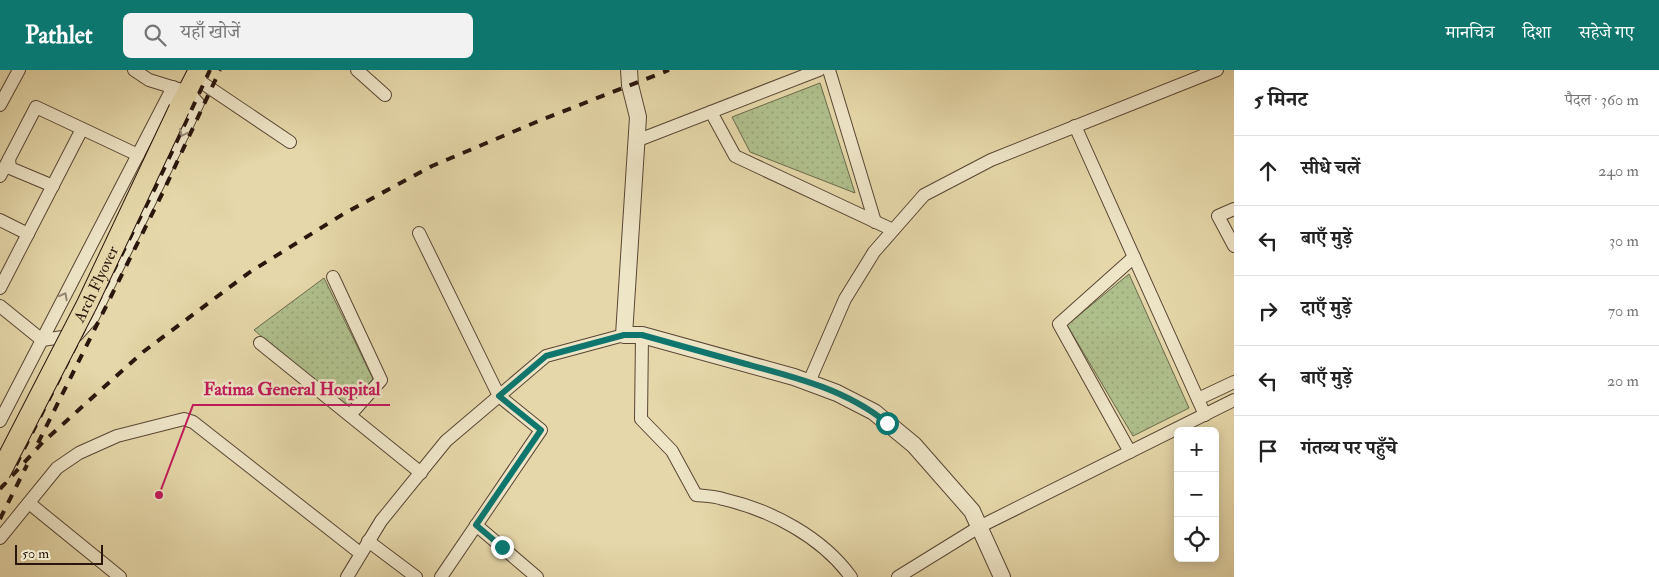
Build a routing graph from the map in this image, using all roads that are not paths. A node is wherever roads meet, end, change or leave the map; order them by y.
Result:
1 (19, 70) edge
2 (134, 70) edge
3 (357, 70) edge
4 (629, 70) edge
5 (819, 70) edge
6 (829, 70) edge
7 (1217, 70) edge
8 (187, 87) edge
9 (385, 94) dead end
10 (0, 105) edge
11 (712, 112) junction
12 (1075, 126) junction
13 (82, 129) junction
14 (636, 141) junction
15 (290, 142) dead end
16 (138, 155) junction
17 (9, 159) junction
18 (0, 176) edge
19 (53, 186) junction
20 (1234, 209) edge
21 (0, 220) edge
22 (875, 222) junction
23 (893, 230) junction
24 (419, 233) dead end
25 (28, 234) junction
26 (1234, 246) edge
27 (1134, 257) junction
28 (333, 277) dead end
29 (0, 288) edge
30 (0, 306) edge
31 (624, 335) junction
32 (642, 335) junction
33 (42, 340) junction
34 (260, 342) dead end
35 (808, 382) junction
36 (1234, 382) edge
37 (499, 396) junction
38 (1198, 399) junction
39 (1234, 400) edge
40 (350, 415) junction
41 (1205, 415) junction
42 (1, 419) edge
43 (1130, 452) junction
44 (420, 472) junction
45 (0, 473) edge
46 (29, 503) junction
47 (476, 525) junction
48 (979, 527) junction
49 (0, 538) edge
50 (368, 541) junction
51 (360, 553) junction
52 (120, 577) edge
53 (346, 577) edge
54 (416, 577) edge
55 (442, 577) edge
56 (537, 577) edge
57 (852, 577) edge
58 (898, 577) edge
59 (1002, 577) edge

1 - 10 street
2 - 8 street
3 - 9 street
4 - 14 street
5 - 11 street
6 - 22 street
7 - 12 street
8 - 15 street
8 - 16 street
8 -> 33 street
8 - 45 main road, Arch Flyover, bridge
11 - 14 street
11 - 22 street
12 - 23 street
12 - 27 street
13 - 16 street
13 - 17 street
13 - 19 street
14 - 31 street
33 -> 16 street
17 - 18 street
17 - 19 street
19 - 25 street
20 - 26 street
21 - 25 street
22 - 23 street
23 - 35 street
24 - 37 street
25 - 29 street
27 - 38 street
27 - 43 street
28 - 40 street
30 - 33 street
31 - 32 street
31 - 37 street
32 - 35 street
32 - 57 street
33 - 42 street
34 - 40 street
35 - 48 street
36 - 38 street
37 - 44 street
37 - 47 street
38 - 41 street
39 - 41 street
40 - 44 street
41 - 43 street
43 - 48 street
44 - 50 street
46 - 49 street
46 - 51 street
46 - 52 street
47 - 55 street
47 - 56 street
48 - 58 street
48 - 59 street
50 - 51 street
50 - 54 street
51 - 53 street

